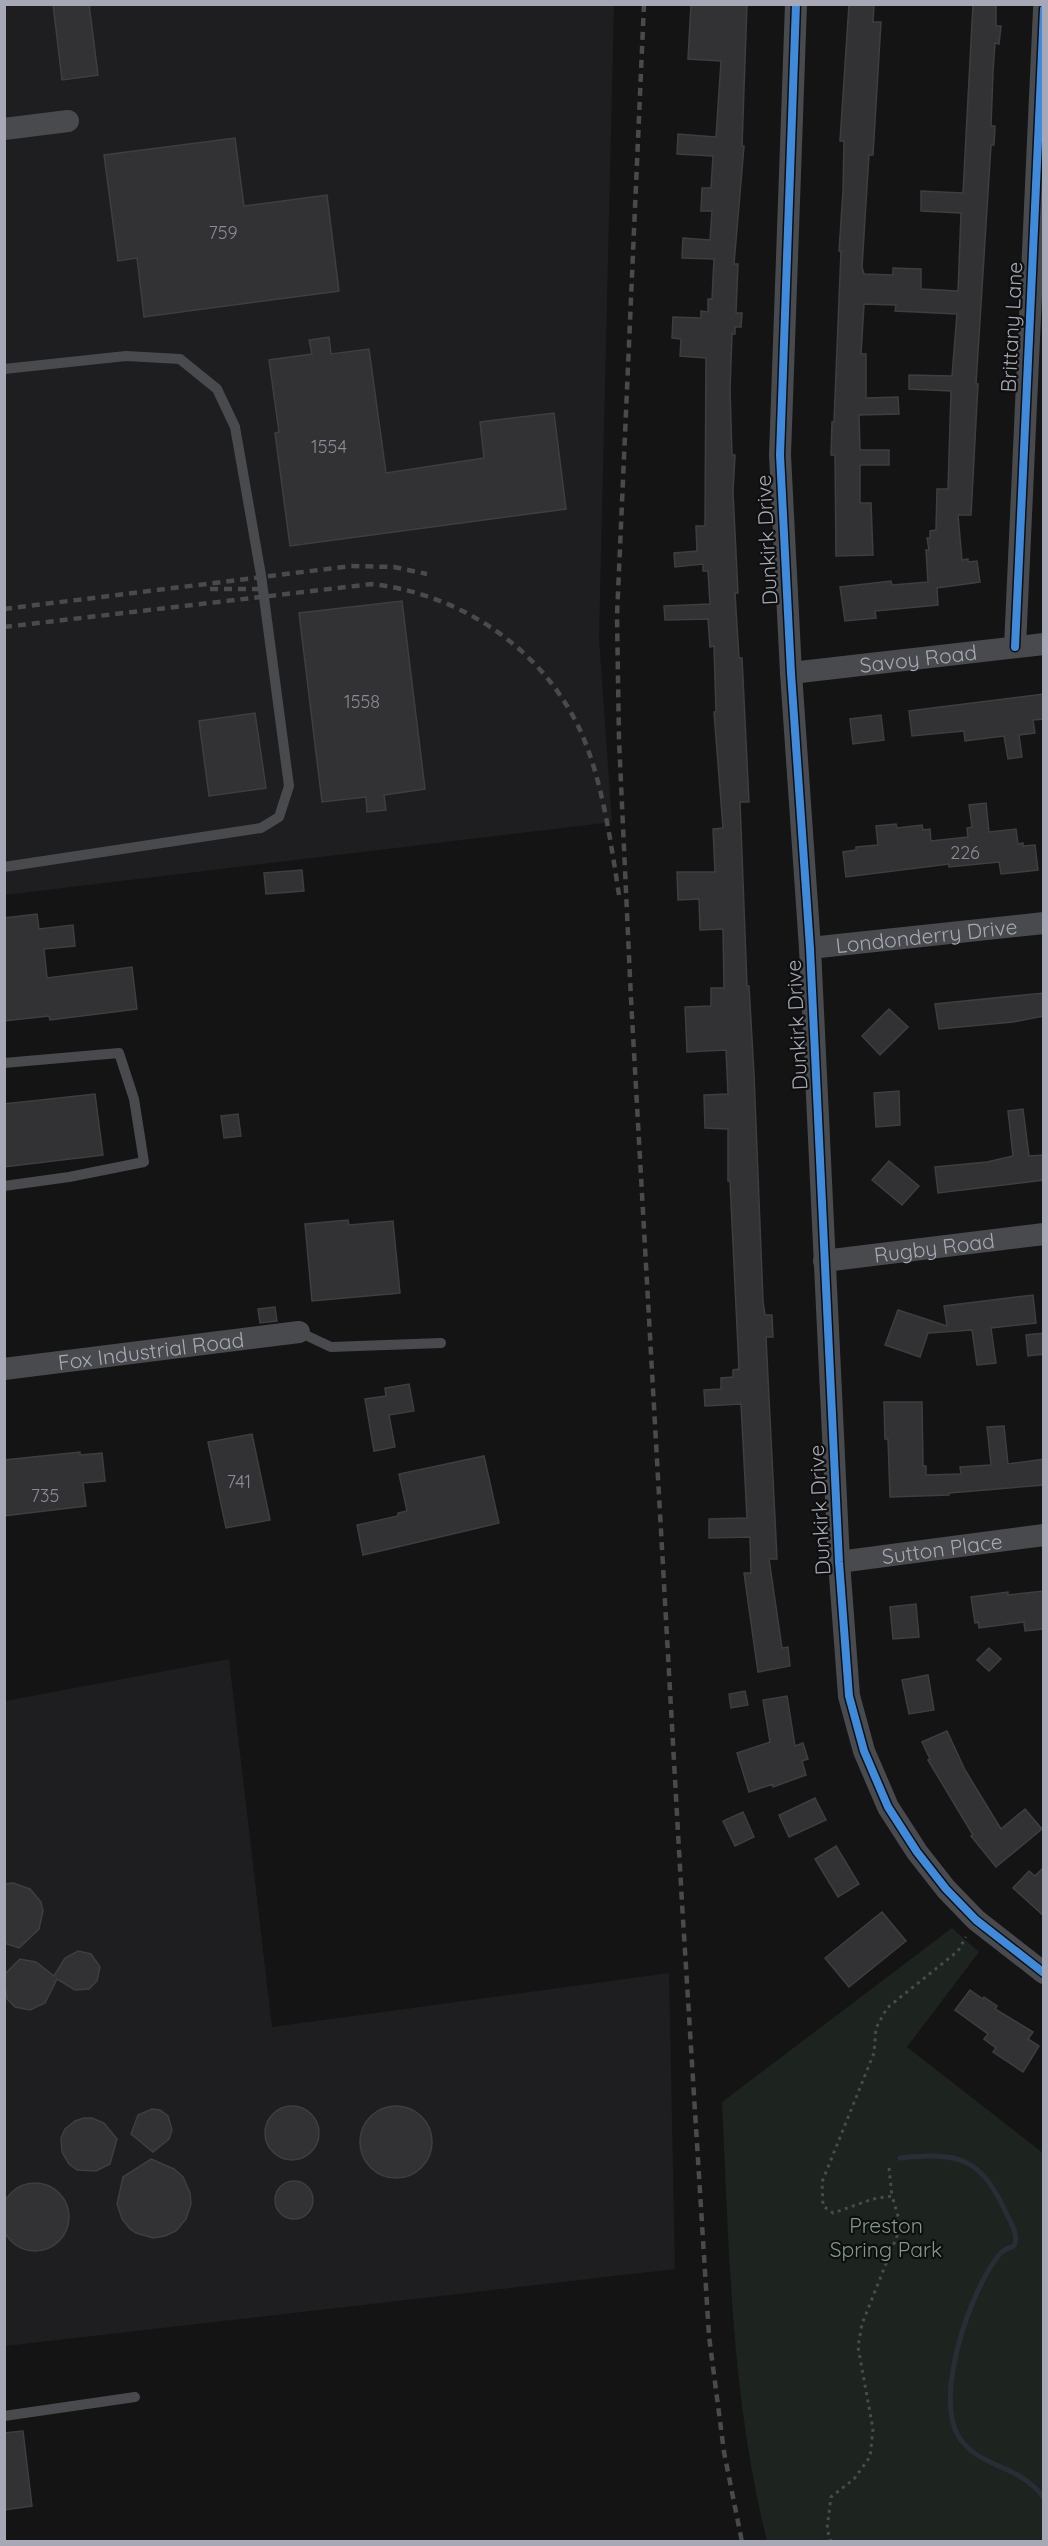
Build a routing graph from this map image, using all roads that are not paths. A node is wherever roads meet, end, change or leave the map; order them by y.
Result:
1 (796, 4) edge
2 (1044, 9) edge
3 (68, 122) dead end
4 (4, 129) edge
5 (4, 369) edge
6 (1044, 644) edge
7 (1015, 647) junction
8 (791, 674) junction
9 (4, 867) edge
10 (1044, 923) edge
11 (810, 948) junction
12 (4, 1063) edge
13 (4, 1186) edge
14 (1044, 1234) edge
15 (824, 1260) junction
16 (298, 1332) joint
17 (441, 1343) dead end
18 (4, 1369) edge
19 (1044, 1535) edge
20 (839, 1562) junction
21 (1044, 1973) edge
22 (135, 2397) dead end
23 (4, 2416) edge

1 - 8 street, Dunkirk Drive
2 - 7 street, Brittany Lane
3 - 4 street
5 - 9 lane
6 - 7 street, Savoy Road
7 - 8 street, Savoy Road
8 - 11 street, Dunkirk Drive
10 - 11 street, Londonderry Drive
11 - 15 street, Dunkirk Drive
12 - 13 lane
14 - 15 street, Rugby Road
15 - 20 street, Dunkirk Drive
16 - 17 lane
16 - 18 street, Fox Industrial Road
19 - 20 street, Sutton Place
20 - 21 street, Dunkirk Drive
22 - 23 lane

